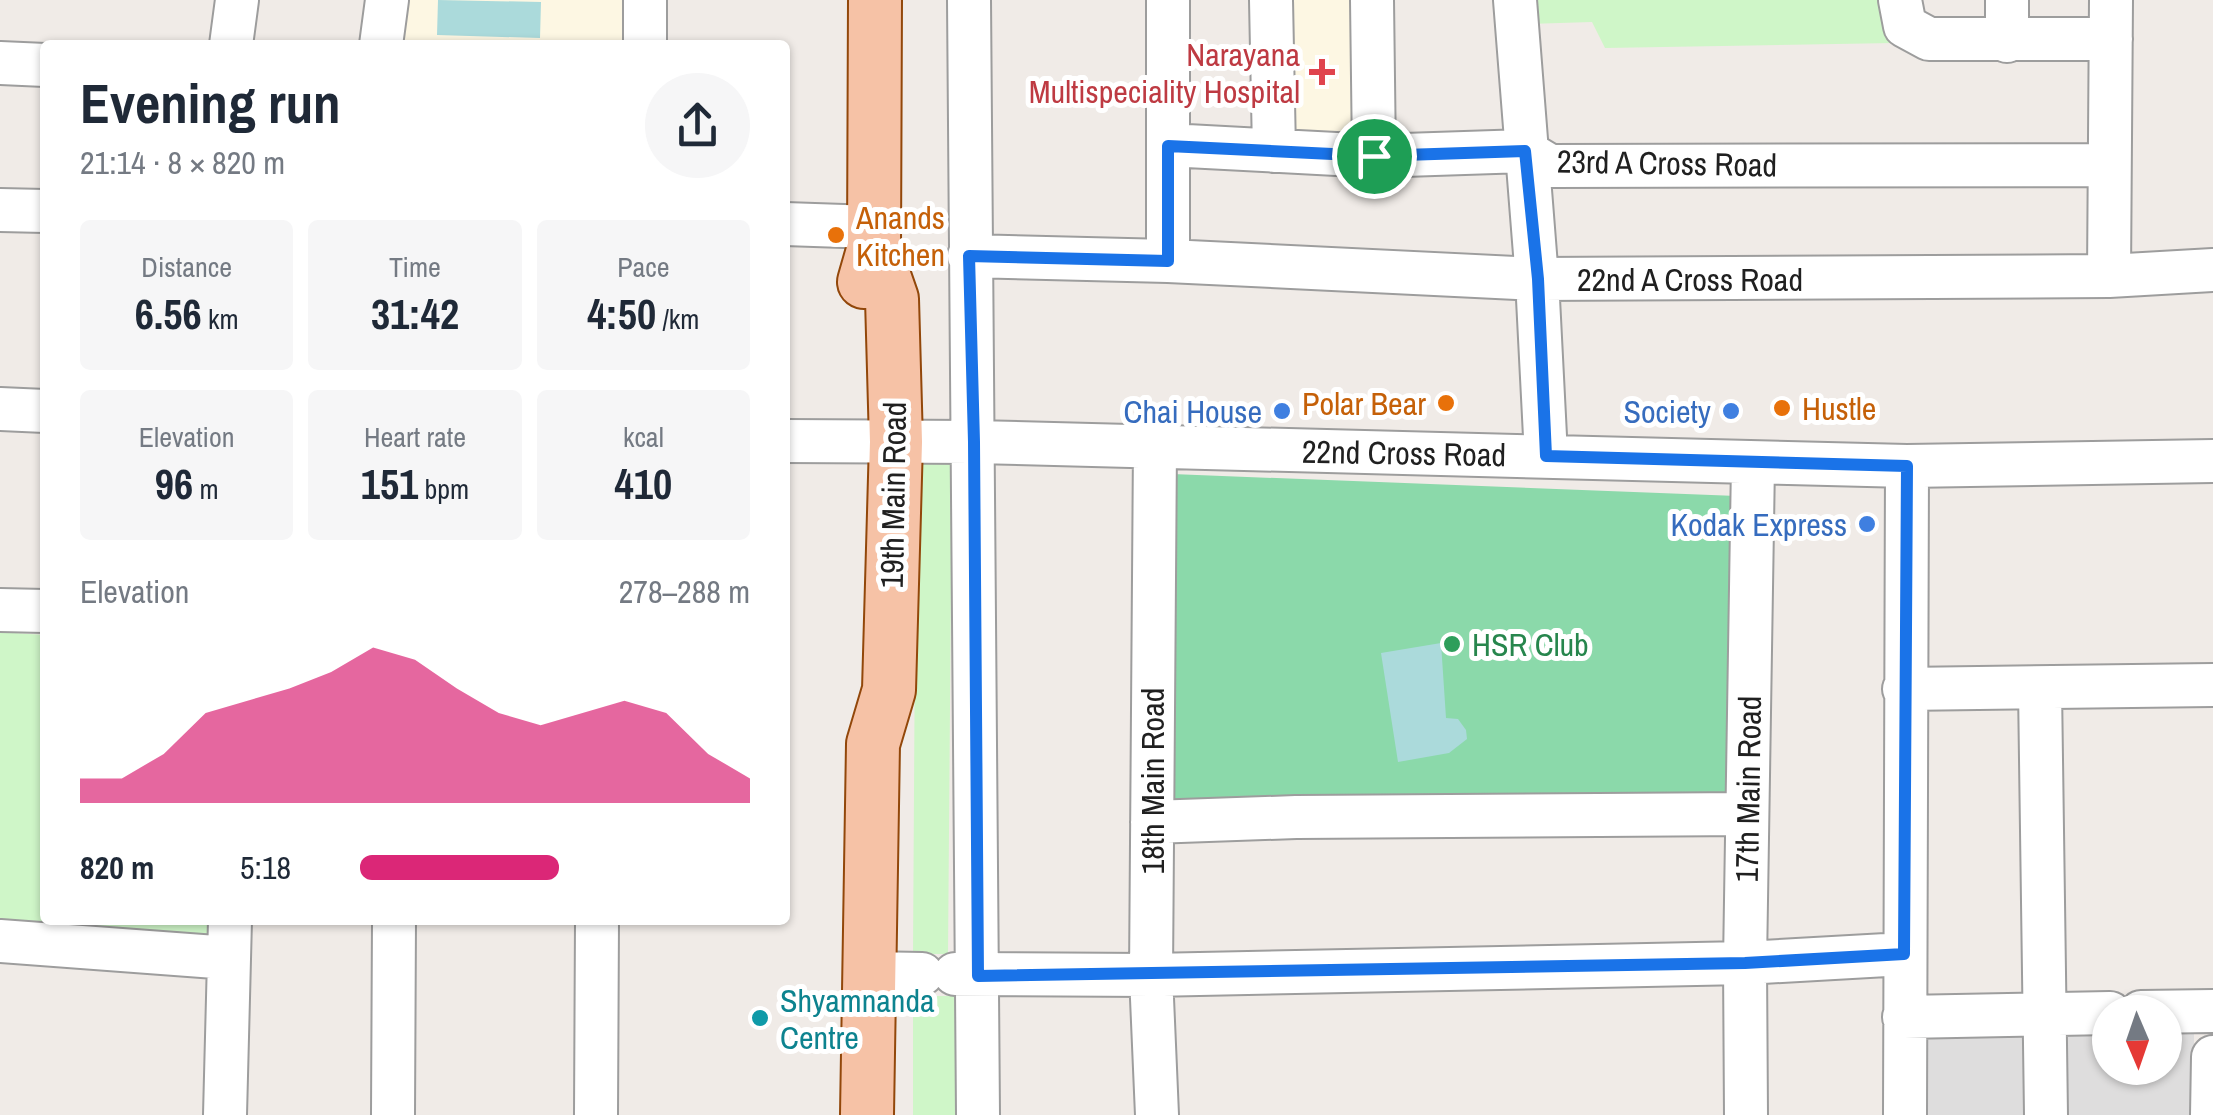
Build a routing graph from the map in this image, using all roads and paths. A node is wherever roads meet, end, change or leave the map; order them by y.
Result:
1 (237, 0) edge
2 (387, 0) edge
3 (646, 0) edge
4 (875, 0) edge
5 (968, 0) edge
6 (1168, 0) edge
7 (1270, 0) edge
8 (1372, 0) edge
9 (1515, 0) edge
10 (1900, 0) edge
11 (2111, 19) edge
12 (2007, 21) edge
13 (232, 40) edge
14 (382, 40) edge
15 (645, 40) edge
16 (0, 63) edge
17 (40, 65) edge
18 (1168, 146) junction
19 (1274, 151) junction
20 (1525, 151) junction
21 (1374, 156) junction
22 (2110, 166) junction
23 (0, 210) edge
24 (40, 211) edge
25 (790, 225) edge
26 (874, 237) junction
27 (969, 256) junction
28 (1168, 261) junction
29 (2213, 270) edge
30 (2109, 276) junction
31 (1538, 279) junction
32 (0, 409) edge
33 (40, 411) edge
34 (790, 440) edge
35 (878, 442) junction
36 (974, 442) junction
37 (1155, 446) junction
38 (1546, 456) junction
39 (2213, 461) edge
40 (1752, 462) junction
41 (1907, 466) junction
42 (0, 610) edge
43 (40, 611) edge
44 (2213, 685) edge
45 (2040, 688) junction
46 (1904, 689) junction
47 (1747, 814) junction
48 (1152, 822) junction
49 (394, 925) edge
50 (597, 925) edge
51 (229, 939) edge
52 (0, 942) edge
53 (1904, 954) junction
54 (1745, 963) junction
55 (867, 973) junction
56 (951, 975) junction
57 (1151, 975) junction
58 (2182, 1011) edge
59 (2213, 1011) edge
60 (2092, 1013) edge
61 (2043, 1014) junction
62 (1904, 1017) junction
63 (2213, 1057) edge
64 (225, 1115) edge
65 (393, 1115) edge
66 (596, 1115) edge
67 (866, 1115) edge
68 (978, 1115) edge
69 (1156, 1115) edge
70 (1746, 1115) edge
71 (1905, 1115) edge
72 (2046, 1115) edge
73 (2212, 1115) edge

1 - 13 street
2 - 14 street
3 - 15 street
4 - 26 main road, 19th Main Road
5 - 27 street
6 - 18 street
7 - 19 street
8 - 21 street
9 - 20 street
10 - 12 street
11 - 12 street
11 - 22 street
16 - 17 street
18 - 19 street, 23rd A Cross Road
18 - 28 street
19 - 21 street, 23rd A Cross Road
20 - 21 street, 23rd A Cross Road
20 - 22 street, 23rd A Cross Road
20 - 31 street
22 - 30 street
23 - 24 street
25 - 26 street
26 - 35 main road, 19th Main Road
27 - 28 street, 22nd A Cross Road
27 - 36 street
28 - 31 street, 22nd A Cross Road
29 - 30 street, 22nd A Cross Road
30 - 31 street, 22nd A Cross Road
31 - 38 street
32 - 33 street
34 - 35 street, 22nd Cross Road
35 - 36 street, 22nd Cross Road
35 - 55 main road, 19th Main Road
36 - 37 street, 22nd Cross Road
36 - 56 street
37 - 38 street, 22nd Cross Road
37 - 48 street, 18th Main Road
38 - 40 street, 22nd Cross Road
39 - 41 street, 22nd Cross Road
40 - 41 street, 22nd Cross Road
40 - 47 street, 17th Main Road
41 - 46 street
42 - 43 street
44 - 45 street
45 - 46 street
45 - 61 street
46 - 53 street
47 - 48 street
47 - 54 street, 17th Main Road
48 - 57 street, 18th Main Road
49 - 65 street
50 - 66 street
51 - 52 street
51 - 64 street
53 - 54 street
53 - 62 street
54 - 57 street
54 - 70 street, 17th Main Road
55 - 56 street
55 - 67 main road, 19th Main Road
56 - 57 street
56 - 68 street
57 - 69 street, 18th Main Road
58 - 59 street
60 - 61 street
61 - 62 street
61 - 72 street
62 - 71 street
63 - 73 street

